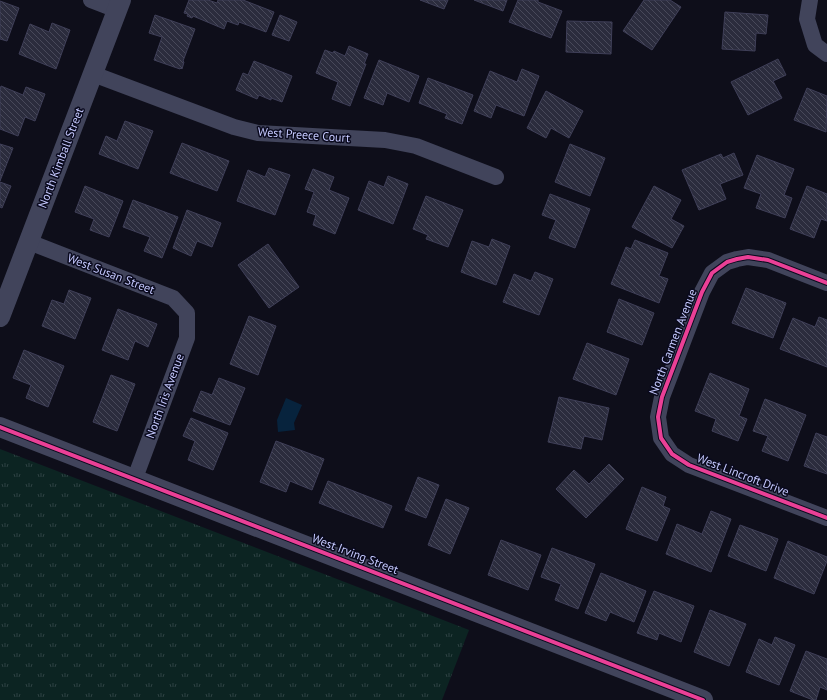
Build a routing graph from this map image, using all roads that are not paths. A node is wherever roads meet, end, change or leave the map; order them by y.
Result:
1 (91, 0) edge
2 (810, 0) edge
3 (119, 5) edge
4 (821, 49) edge
5 (93, 74) junction
6 (496, 177) dead end
7 (29, 242) junction
8 (827, 283) edge
9 (188, 313) joint
10 (0, 317) edge
11 (0, 427) edge
12 (661, 438) joint
13 (135, 478) junction
14 (827, 518) edge
15 (703, 700) edge

1 - 3 street
2 - 4 street
3 - 5 street, North Kimball Street
5 - 6 street, West Preece Court
5 - 7 street, North Kimball Street
7 - 9 street, West Susan Street
7 - 10 street, North Kimball Street
8 - 12 street, North Carmen Avenue
9 - 13 street, North Iris Avenue
11 - 13 street, West Irving Street
12 - 14 street, West Lincroft Drive
13 - 15 street, West Irving Street

